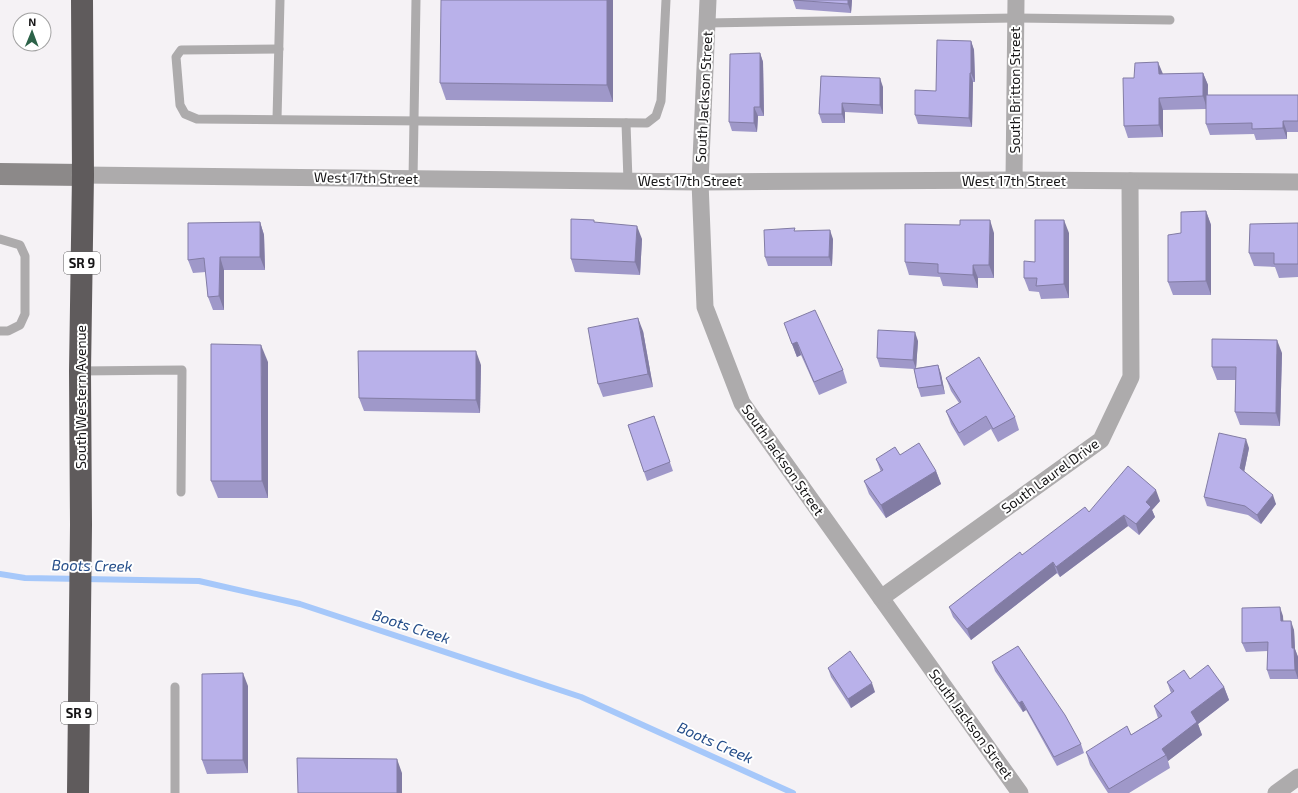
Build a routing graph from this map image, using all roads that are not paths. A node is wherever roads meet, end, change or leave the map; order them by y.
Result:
1 (82, 0) edge
2 (280, 0) edge
3 (416, 0) edge
4 (666, 0) edge
5 (708, 0) edge
6 (1016, 0) edge
7 (1016, 18) junction
8 (1170, 20) dead end
9 (707, 23) junction
10 (279, 49) junction
11 (277, 119) junction
12 (415, 121) junction
13 (626, 123) junction
14 (0, 174) edge
15 (83, 175) junction
16 (414, 179) junction
17 (1014, 180) junction
18 (628, 181) junction
19 (1130, 181) junction
20 (700, 182) junction
21 (1298, 182) edge
22 (0, 238) edge
23 (0, 331) edge
24 (80, 371) junction
25 (180, 492) dead end
26 (881, 598) junction
27 (175, 687) dead end
28 (1298, 777) edge
29 (78, 793) edge
30 (175, 793) edge
31 (1020, 793) edge
32 (1276, 793) edge

1 - 15 highway, South Western Avenue / SR 9
2 - 10 lane
3 - 12 lane
4 - 13 lane
5 - 9 street, South Jackson Street
6 - 7 street, South Britton Street
7 - 8 lane
7 - 9 lane
7 - 17 street, South Britton Street
9 - 20 street, South Jackson Street
10 - 11 lane
10 - 11 lane
11 - 12 lane
12 - 13 lane
12 - 16 lane
13 - 18 lane
14 - 15 street
15 - 16 street, West 17th Street
15 - 24 highway, South Western Avenue / SR 9
16 - 18 street, West 17th Street
17 - 19 street, West 17th Street
17 - 20 street, West 17th Street
18 - 20 street, West 17th Street
19 - 21 street, West 17th Street
19 - 26 street, South Laurel Drive
20 - 26 street, South Jackson Street
22 - 23 lane
24 - 25 lane
24 - 29 highway, South Western Avenue / SR 9
26 - 31 street, South Jackson Street
27 - 30 lane
28 - 32 street

